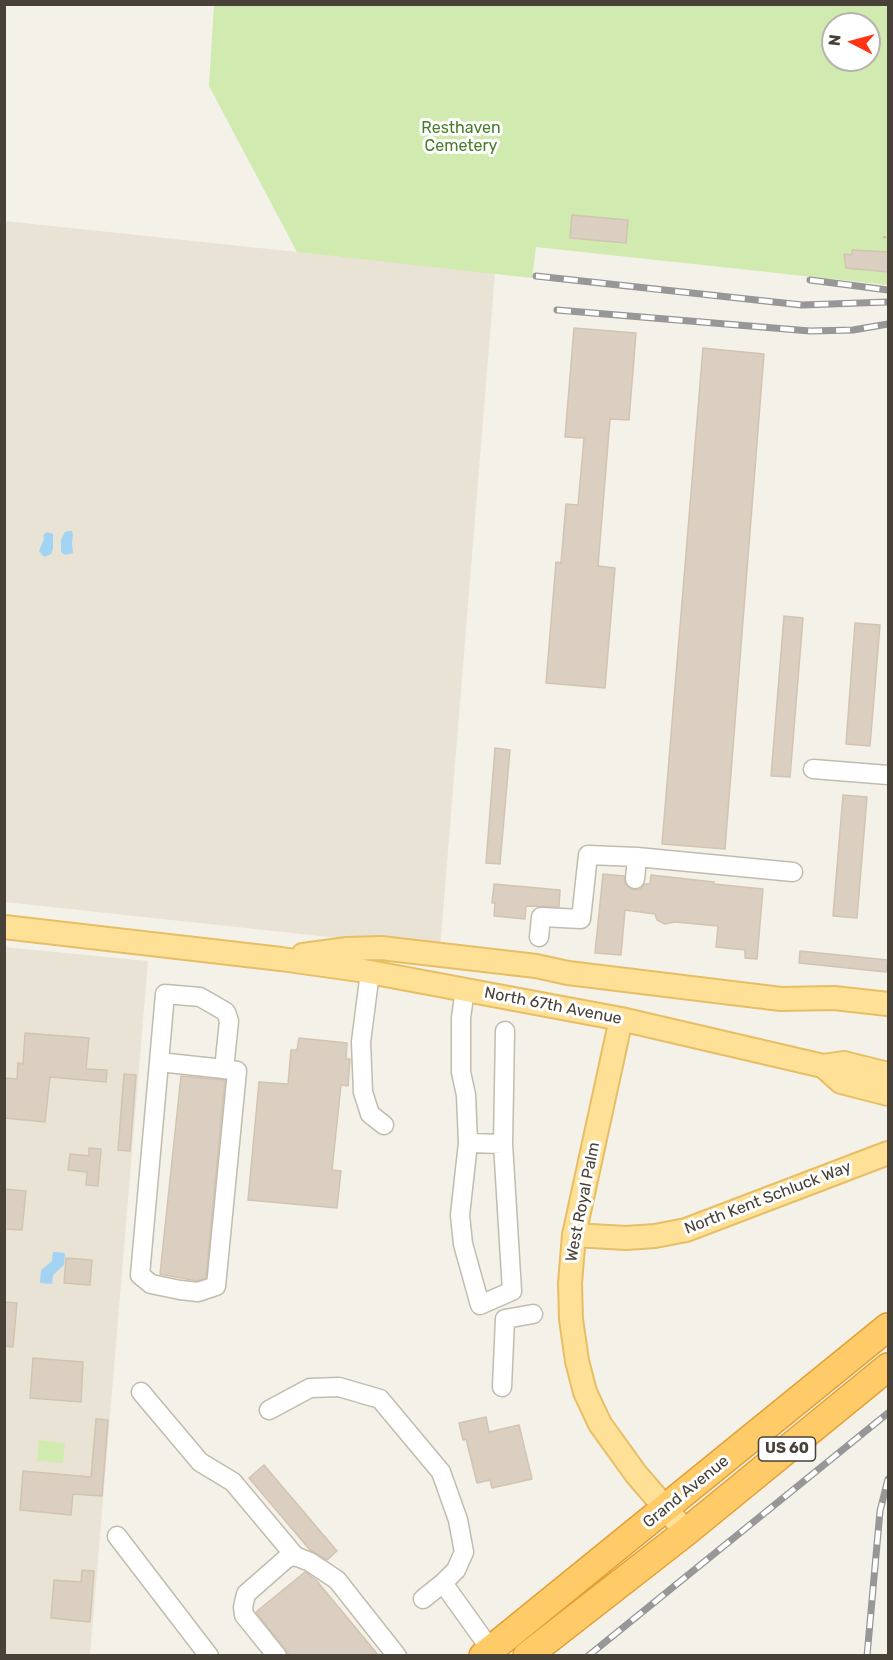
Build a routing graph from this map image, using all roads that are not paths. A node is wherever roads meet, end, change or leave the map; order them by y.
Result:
1 (813, 769) dead end
2 (888, 775) edge
3 (637, 857) junction
4 (793, 872) dead end
5 (635, 879) dead end
6 (4, 927) edge
7 (539, 937) dead end
8 (281, 959) junction
9 (370, 972) junction
10 (465, 989) junction
11 (781, 999) junction
12 (888, 1004) edge
13 (888, 1017) edge
14 (621, 1019) junction
15 (505, 1031) dead end
16 (159, 1062) junction
17 (224, 1069) junction
18 (883, 1086) edge
19 (384, 1125) dead end
20 (468, 1143) junction
21 (503, 1144) junction
22 (888, 1153) edge
23 (574, 1235) junction
24 (534, 1314) dead end
25 (888, 1327) edge
26 (888, 1367) edge
27 (502, 1387) dead end
28 (141, 1392) dead end
29 (269, 1410) dead end
30 (667, 1508) junction
31 (686, 1532) junction
32 (117, 1536) dead end
33 (296, 1556) junction
34 (443, 1583) junction
35 (423, 1599) dead end
36 (487, 1653) edge
37 (209, 1656) edge
38 (277, 1656) edge
39 (397, 1656) edge
40 (527, 1656) edge

1 - 2 lane
3 - 4 lane
3 - 5 lane
3 - 7 lane
6 - 8 main road, North 67th Avenue
8 - 9 main road, North 67th Avenue
8 - 11 main road, North 67th Avenue
9 - 10 main road, North 67th Avenue
9 - 19 lane
10 - 14 main road, North 67th Avenue
10 - 20 lane
11 - 12 main road, North 67th Avenue
11 - 13 main road, North 67th Avenue
14 - 18 main road, North 67th Avenue
14 - 23 main road, West Royal Palm
15 - 21 lane
16 - 17 lane
16 - 17 lane
16 - 17 lane
20 - 21 lane
20 - 21 lane
22 - 23 main road, North Kent Schluck Way
23 - 30 main road, West Royal Palm
24 - 27 lane
25 - 30 highway, Grand Avenue / US 60
26 - 31 highway, Grand Avenue / US 60
28 - 33 lane
29 - 34 lane
30 - 31 main road, West Royal Palm
30 - 36 highway, Grand Avenue / US 60
31 - 40 highway, Grand Avenue / US 60
32 - 37 lane
33 - 38 lane
33 - 39 lane
34 - 35 lane
34 - 36 lane

